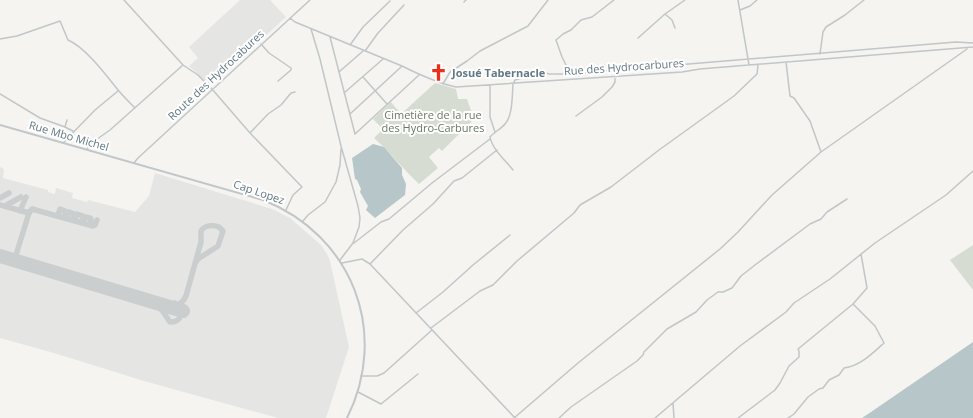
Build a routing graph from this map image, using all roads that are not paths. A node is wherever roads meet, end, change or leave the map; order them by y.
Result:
1 (124, 0) edge
2 (310, 0) edge
3 (390, 0) edge
4 (466, 0) edge
5 (548, 0) edge
6 (614, 0) edge
7 (685, 0) edge
8 (738, 0) edge
9 (757, 0) edge
10 (864, 0) edge
11 (464, 2) dead end
12 (404, 6) dead end
13 (740, 10) junction
14 (665, 14) junction
15 (290, 18) junction
16 (675, 28) dead end
17 (311, 29) junction
18 (330, 36) junction
19 (638, 38) dead end
20 (0, 39) edge
21 (973, 42) edge
22 (261, 44) junction
23 (350, 45) junction
24 (973, 47) edge
25 (968, 48) junction
26 (365, 51) junction
27 (820, 54) junction
28 (383, 59) junction
29 (748, 60) junction
30 (786, 62) junction
31 (183, 65) junction
32 (749, 65) junction
33 (758, 65) junction
34 (402, 66) junction
35 (635, 69) junction
36 (339, 72) junction
37 (568, 74) junction
38 (419, 75) junction
39 (636, 75) junction
40 (614, 76) junction
41 (363, 77) junction
42 (278, 81) dead end
43 (444, 84) junction
44 (513, 84) junction
45 (490, 85) junction
46 (212, 89) junction
47 (376, 90) junction
48 (118, 91) junction
49 (295, 92) dead end
50 (344, 93) junction
51 (0, 94) edge
52 (388, 104) junction
53 (135, 108) junction
54 (350, 114) junction
55 (576, 116) dead end
56 (67, 120) dead end
57 (0, 125) edge
58 (64, 127) junction
59 (73, 132) junction
60 (250, 132) junction
61 (495, 132) junction
62 (490, 139) junction
63 (63, 143) junction
64 (341, 146) junction
65 (87, 149) junction
66 (497, 150) junction
67 (821, 152) junction
68 (134, 163) junction
69 (513, 170) dead end
70 (973, 171) edge
71 (196, 180) junction
72 (195, 185) dead end
73 (847, 199) dead end
74 (286, 210) junction
75 (303, 221) junction
76 (510, 235) dead end
77 (353, 243) junction
78 (861, 254) junction
79 (340, 260) junction
80 (342, 263) junction
81 (370, 264) junction
82 (853, 304) junction
83 (416, 314) junction
84 (432, 329) junction
85 (418, 374) dead end
86 (361, 376) junction
87 (357, 392) junction
88 (673, 403) junction
89 (348, 418) edge
90 (514, 418) edge
91 (559, 418) edge
92 (655, 418) edge
93 (674, 418) edge
94 (738, 418) edge
95 (788, 418) edge

1 - 31 street
2 - 15 street, Route des Hydrocabures
3 - 23 street
4 - 11 street
5 - 43 street
6 - 37 street
7 - 14 street
8 - 13 street
9 - 13 street
10 - 27 street
12 - 26 street
13 - 29 street
14 - 16 street
14 - 19 street
15 - 17 street, Rue des Hydrocarbures
15 - 22 street, Route des Hydrocabures
17 - 18 street, Rue des Hydrocarbures
17 - 64 street
18 - 23 street, Rue des Hydrocarbures
18 - 36 street
20 - 48 street
21 - 27 street
22 - 42 street
22 - 46 street, Route des Hydrocabures
23 - 26 street, Rue des Hydrocarbures
24 - 25 street, Rue des Hydrocarbures
25 - 30 street, Rue des Hydrocarbures
25 - 67 street
26 - 28 street, Rue des Hydrocarbures
26 - 36 street
27 - 29 street
28 - 34 street, Rue des Hydrocarbures
28 - 41 street
29 - 32 street
29 - 35 street
30 - 33 street, Rue des Hydrocarbures
30 - 67 street
31 - 46 street
31 - 53 street
32 - 33 street, Rue des Hydrocarbures
32 - 39 street, Rue des Hydrocarbures
33 - 84 street
34 - 38 street, Rue des Hydrocarbures
34 - 47 street
35 - 37 street
35 - 39 street
36 - 50 street
37 - 44 street
38 - 43 street, Rue des Hydrocarbures
38 - 52 street
39 - 40 street, Rue des Hydrocarbures
40 - 44 street, Rue des Hydrocarbures
40 - 55 street
41 - 47 street
41 - 50 street
43 - 45 street, Rue des Hydrocarbures
44 - 45 street, Rue des Hydrocarbures
44 - 61 street
45 - 61 street
46 - 60 street
46 - 68 street, Route des Hydrocabures
47 - 52 street
47 - 54 street
48 - 53 street
48 - 59 street
49 - 60 street
50 - 54 street
51 - 58 street
52 - 54 street
53 - 65 street
56 - 58 street
57 - 63 street, Rue Mbo Michel
58 - 59 street
59 - 63 street
60 - 74 street
61 - 62 street
62 - 66 street
62 - 77 street
63 - 65 street, Rue Mbo Michel
64 - 75 street
64 - 77 street
65 - 68 street, Rue Mbo Michel
66 - 69 street
66 - 81 street
67 - 90 street
68 - 71 street, Cap Lopez
70 - 78 street
71 - 72 street
71 - 74 street, Cap Lopez
73 - 91 street
74 - 75 street, Cap Lopez
75 - 79 street, Cap Lopez
76 - 83 street
77 - 79 street
78 - 82 street
78 - 88 street
79 - 80 street, Cap Lopez
80 - 81 street
80 - 86 street, Cap Lopez
81 - 83 street
82 - 94 street
82 - 95 street
83 - 84 street
84 - 86 street
84 - 90 street
85 - 87 street
86 - 87 street, Cap Lopez
87 - 89 street, Cap Lopez
88 - 92 street
88 - 93 street

